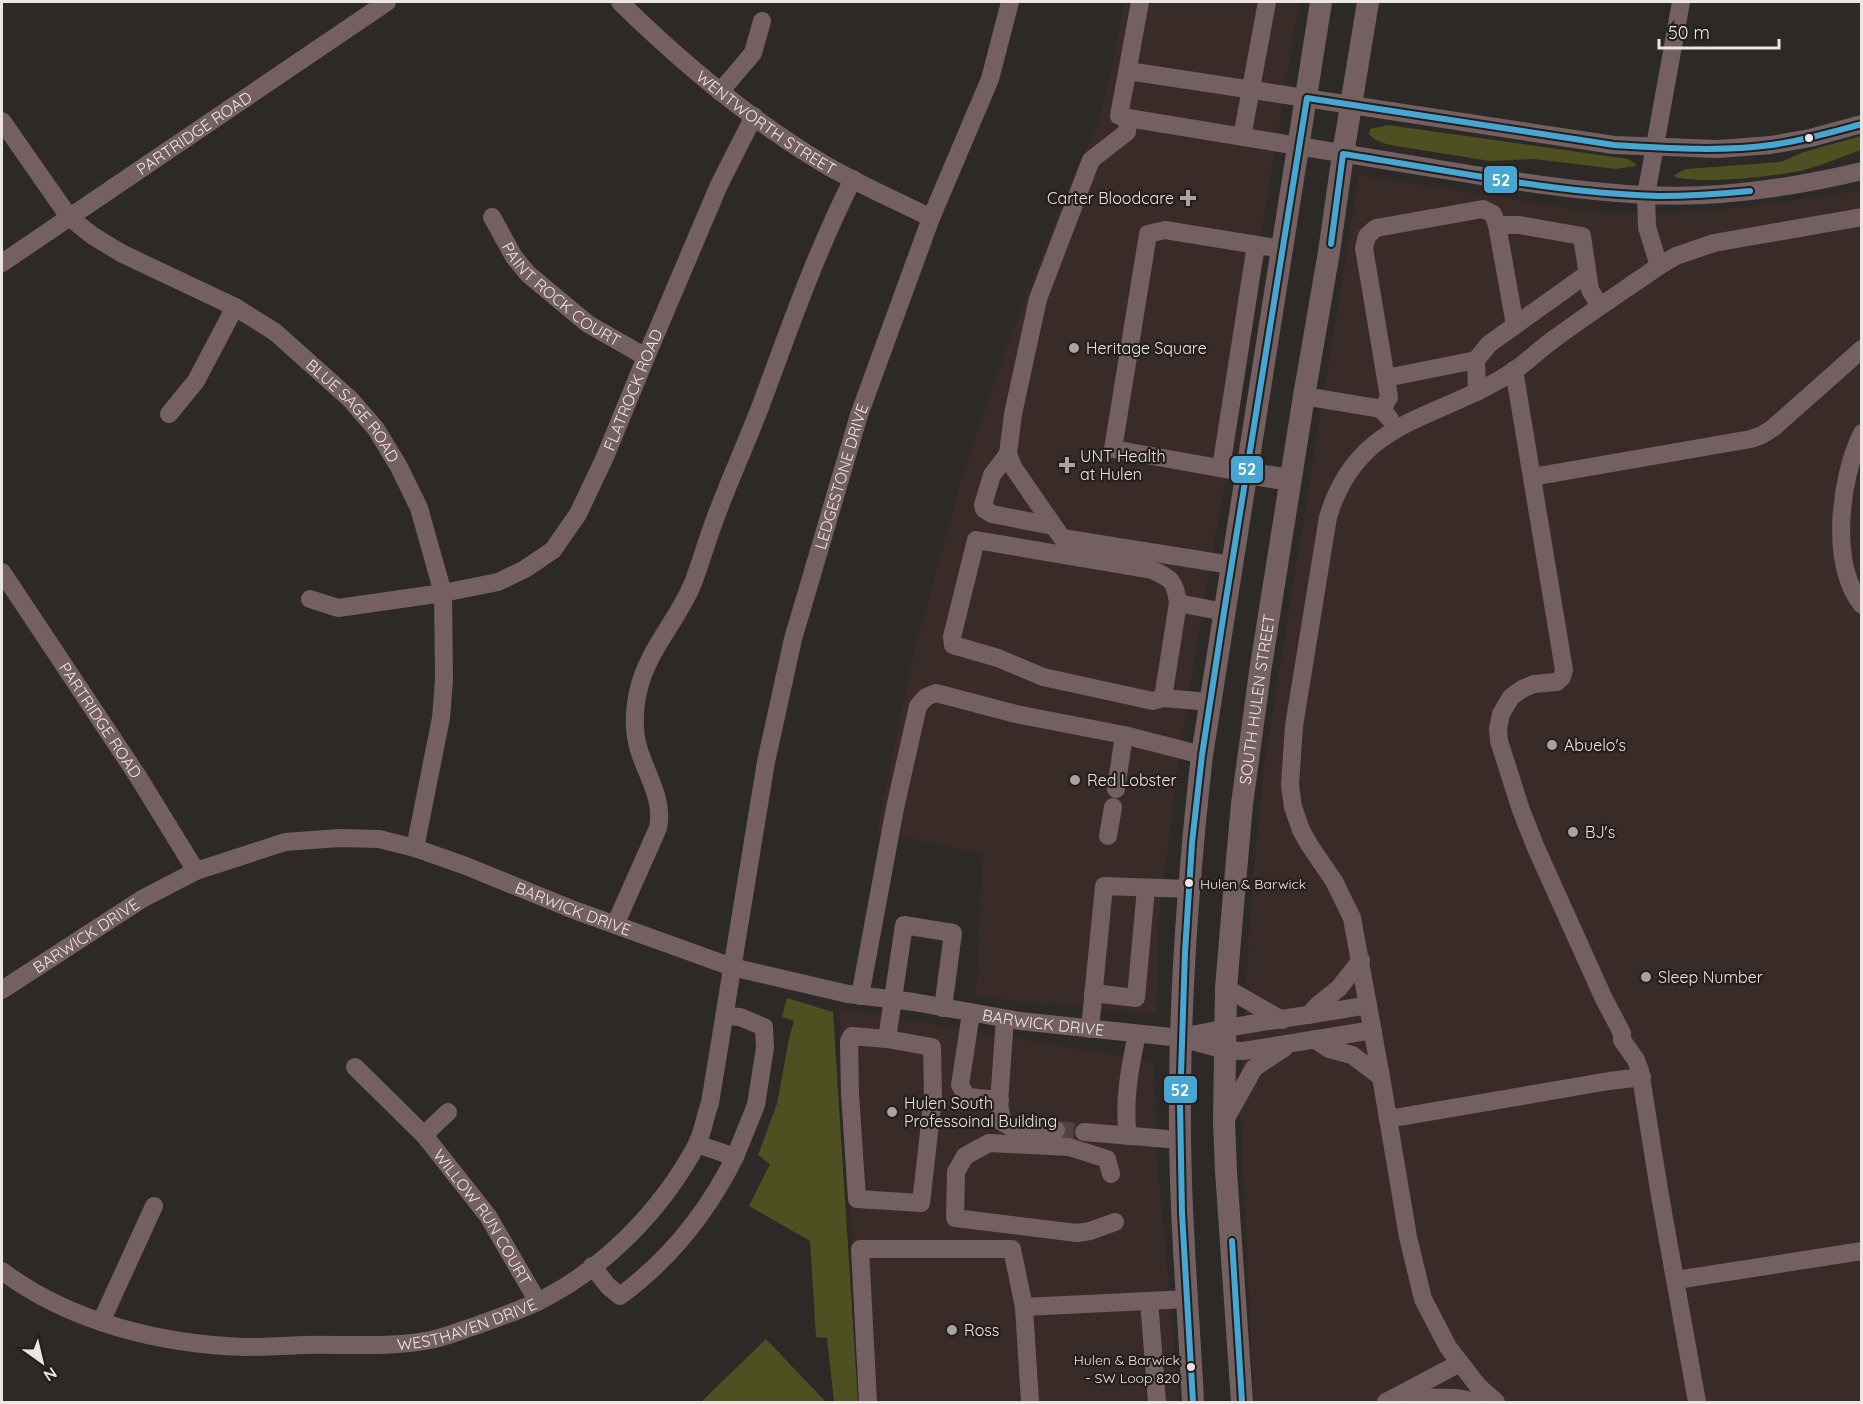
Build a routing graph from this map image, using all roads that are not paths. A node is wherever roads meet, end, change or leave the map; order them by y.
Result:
1 (387, 2) edge
2 (620, 2) edge
3 (1010, 2) edge
4 (1140, 2) edge
5 (1267, 2) edge
6 (1321, 2) edge
7 (1368, 2) edge
8 (1681, 2) edge
9 (762, 21) dead end
10 (1128, 71) junction
11 (1251, 90) junction
12 (720, 92) junction
13 (1306, 99) junction
14 (1351, 105) junction
15 (754, 117) junction
16 (1128, 118) junction
17 (2, 122) edge
18 (1862, 124) edge
19 (1242, 137) junction
20 (1299, 146) junction
21 (1654, 147) junction
22 (1343, 154) junction
23 (1862, 171) edge
24 (854, 179) junction
25 (1646, 195) junction
26 (69, 217) junction
27 (492, 217) dead end
28 (1862, 217) edge
29 (930, 218) junction
30 (1497, 225) junction
31 (1256, 245) junction
32 (1282, 249) junction
33 (2, 263) edge
34 (1659, 266) junction
35 (1587, 274) junction
36 (1600, 306) junction
37 (235, 307) junction
38 (1515, 325) junction
39 (1862, 349) edge
40 (646, 357) junction
41 (1476, 360) junction
42 (1514, 370) junction
43 (1236, 375) junction
44 (1262, 378) junction
45 (1386, 378) junction
46 (1476, 392) junction
47 (1304, 396) junction
48 (1382, 410) junction
49 (169, 414) dead end
50 (1397, 428) junction
51 (1862, 433) edge
52 (1008, 454) junction
53 (1221, 468) junction
54 (1247, 473) junction
55 (1532, 477) junction
56 (1290, 480) junction
57 (1053, 526) junction
58 (1232, 565) junction
59 (2, 572) edge
60 (443, 593) junction
61 (310, 598) dead end
62 (1178, 603) junction
63 (1862, 605) edge
64 (1224, 612) junction
65 (1163, 698) junction
66 (1210, 702) junction
67 (1124, 735) junction
68 (1202, 755) junction
69 (1116, 789) dead end
70 (1113, 807) dead end
71 (1108, 836) dead end
72 (415, 848) junction
73 (196, 871) junction
74 (1146, 888) junction
75 (1189, 889) junction
76 (615, 925) junction
77 (1361, 960) junction
78 (732, 967) junction
79 (1226, 988) junction
80 (2, 990) edge
81 (1094, 993) junction
82 (860, 996) junction
83 (892, 1000) junction
84 (1368, 1005) junction
85 (943, 1008) junction
86 (971, 1012) junction
87 (1309, 1015) junction
88 (725, 1016) junction
89 (1005, 1019) junction
90 (1282, 1020) junction
91 (1090, 1029) junction
92 (1373, 1030) junction
93 (1137, 1034) junction
94 (1181, 1038) junction
95 (887, 1039) junction
96 (1225, 1039) junction
97 (1314, 1039) junction
98 (1294, 1043) junction
99 (355, 1066) dead end
100 (1382, 1077) junction
101 (1642, 1077) junction
102 (999, 1101) junction
103 (448, 1112) dead end
104 (1388, 1119) junction
105 (1224, 1121) junction
106 (1056, 1130) tunnel mouth
107 (1084, 1131) tunnel mouth
108 (424, 1135) junction
109 (1128, 1136) junction
110 (1180, 1140) junction
111 (697, 1144) junction
112 (735, 1157) junction
113 (1111, 1174) dead end
114 (154, 1206) dead end
115 (1115, 1222) dead end
116 (1862, 1251) edge
117 (592, 1266) junction
118 (2, 1271) edge
119 (1676, 1280) junction
120 (1188, 1299) junction
121 (1149, 1301) junction
122 (538, 1302) junction
123 (1024, 1307) junction
124 (101, 1322) junction
125 (1460, 1363) junction
126 (1391, 1400) edge
127 (868, 1402) edge
128 (1030, 1402) edge
129 (1157, 1402) edge
130 (1194, 1402) edge
131 (1242, 1402) edge
132 (1478, 1402) edge
133 (1496, 1402) edge
134 (1697, 1402) edge

1 - 26 street, PARTRIDGE ROAD
2 - 12 street, WENTWORTH STREET
3 - 29 street, LEDGESTONE DRIVE
4 - 10 street
5 - 11 street
6 - 13 main road
7 - 14 main road, SOUTH HULEN STREET
8 - 21 street
9 - 12 street
10 - 11 street
10 - 16 street
11 - 13 street
11 - 19 street
12 - 15 street, WENTWORTH STREET
13 - 14 street
13 - 20 main road
14 - 21 street
14 - 22 main road, SOUTH HULEN STREET
15 - 24 street, WENTWORTH STREET
15 - 40 street, FLATROCK ROAD
16 - 19 street
16 - 52 street
17 - 26 street, BLUE SAGE ROAD
18 - 21 street
19 - 20 street
20 - 22 street
20 - 32 main road
21 - 25 street
22 - 25 street
22 - 47 main road, SOUTH HULEN STREET
23 - 25 street
24 - 29 street, WENTWORTH STREET
24 - 76 street
25 - 34 street
26 - 33 street, PARTRIDGE ROAD
26 - 37 street, BLUE SAGE ROAD
27 - 40 street, PAINT ROCK COURT
28 - 34 street
29 - 78 street, LEDGESTONE DRIVE
30 - 35 street
30 - 38 street
30 - 45 street
31 - 32 street
31 - 43 street
31 - 53 street
32 - 44 main road
34 - 36 street
35 - 36 street
35 - 38 street
36 - 42 street
37 - 49 street
37 - 60 street, BLUE SAGE ROAD
38 - 41 street
39 - 55 street
40 - 60 street, FLATROCK ROAD
41 - 45 street
41 - 46 street
42 - 46 street
42 - 55 street
43 - 44 street
43 - 53 street
44 - 54 main road
45 - 48 street
46 - 50 street
47 - 48 street
47 - 56 main road, SOUTH HULEN STREET
48 - 50 street
50 - 77 street
51 - 63 street
52 - 57 street
52 - 57 street
53 - 54 street
54 - 56 main road
54 - 58 main road
55 - 101 street
56 - 79 main road, SOUTH HULEN STREET
57 - 58 street
58 - 64 main road
59 - 73 street, PARTRIDGE ROAD
60 - 61 street, FLATROCK ROAD
60 - 72 street, BLUE SAGE ROAD
62 - 64 street
62 - 65 street
62 - 65 street
64 - 66 main road
65 - 66 street
66 - 68 main road
67 - 68 street
67 - 69 street
67 - 82 street
68 - 75 main road
70 - 71 street
72 - 73 street, BARWICK DRIVE
72 - 76 street, BARWICK DRIVE
73 - 80 street, BARWICK DRIVE
74 - 75 street
74 - 81 street
74 - 81 street
75 - 94 main road
76 - 78 street, BARWICK DRIVE
77 - 84 street
77 - 87 street
78 - 82 street, BARWICK DRIVE
78 - 88 street, WESTHAVEN DRIVE
79 - 90 street
79 - 96 main road, SOUTH HULEN STREET
81 - 91 street
82 - 83 street, BARWICK DRIVE
83 - 85 street, BARWICK DRIVE
83 - 85 street
83 - 95 street
84 - 87 street
84 - 92 street
85 - 86 street, BARWICK DRIVE
86 - 89 street, BARWICK DRIVE
86 - 102 street
87 - 90 street
88 - 111 street, WESTHAVEN DRIVE
88 - 112 street
89 - 91 street, BARWICK DRIVE
89 - 102 street
90 - 96 street
91 - 93 street, BARWICK DRIVE
92 - 97 street
92 - 100 street
93 - 94 street, BARWICK DRIVE
93 - 109 street
94 - 96 street, BARWICK DRIVE
94 - 110 main road
95 - 95 street
96 - 98 street
96 - 105 main road, SOUTH HULEN STREET
97 - 98 street
97 - 100 street
98 - 105 street
99 - 108 street, WILLOW RUN COURT
100 - 104 street
101 - 104 street
101 - 119 street
102 - 106 street
103 - 108 street, WILLOW RUN COURT
104 - 125 street
105 - 131 main road, SOUTH HULEN STREET
107 - 109 street
108 - 122 street, WILLOW RUN COURT
109 - 110 street
110 - 120 main road
111 - 112 street
111 - 117 street, WESTHAVEN DRIVE
112 - 117 street
113 - 115 street
114 - 124 street
116 - 119 street
117 - 122 street, WESTHAVEN DRIVE
118 - 124 street, WESTHAVEN DRIVE
119 - 134 street
120 - 121 street
120 - 130 main road
121 - 123 street
121 - 129 street
122 - 124 street, WESTHAVEN DRIVE
123 - 127 street
123 - 128 street
125 - 126 street
125 - 133 street
126 - 132 street

